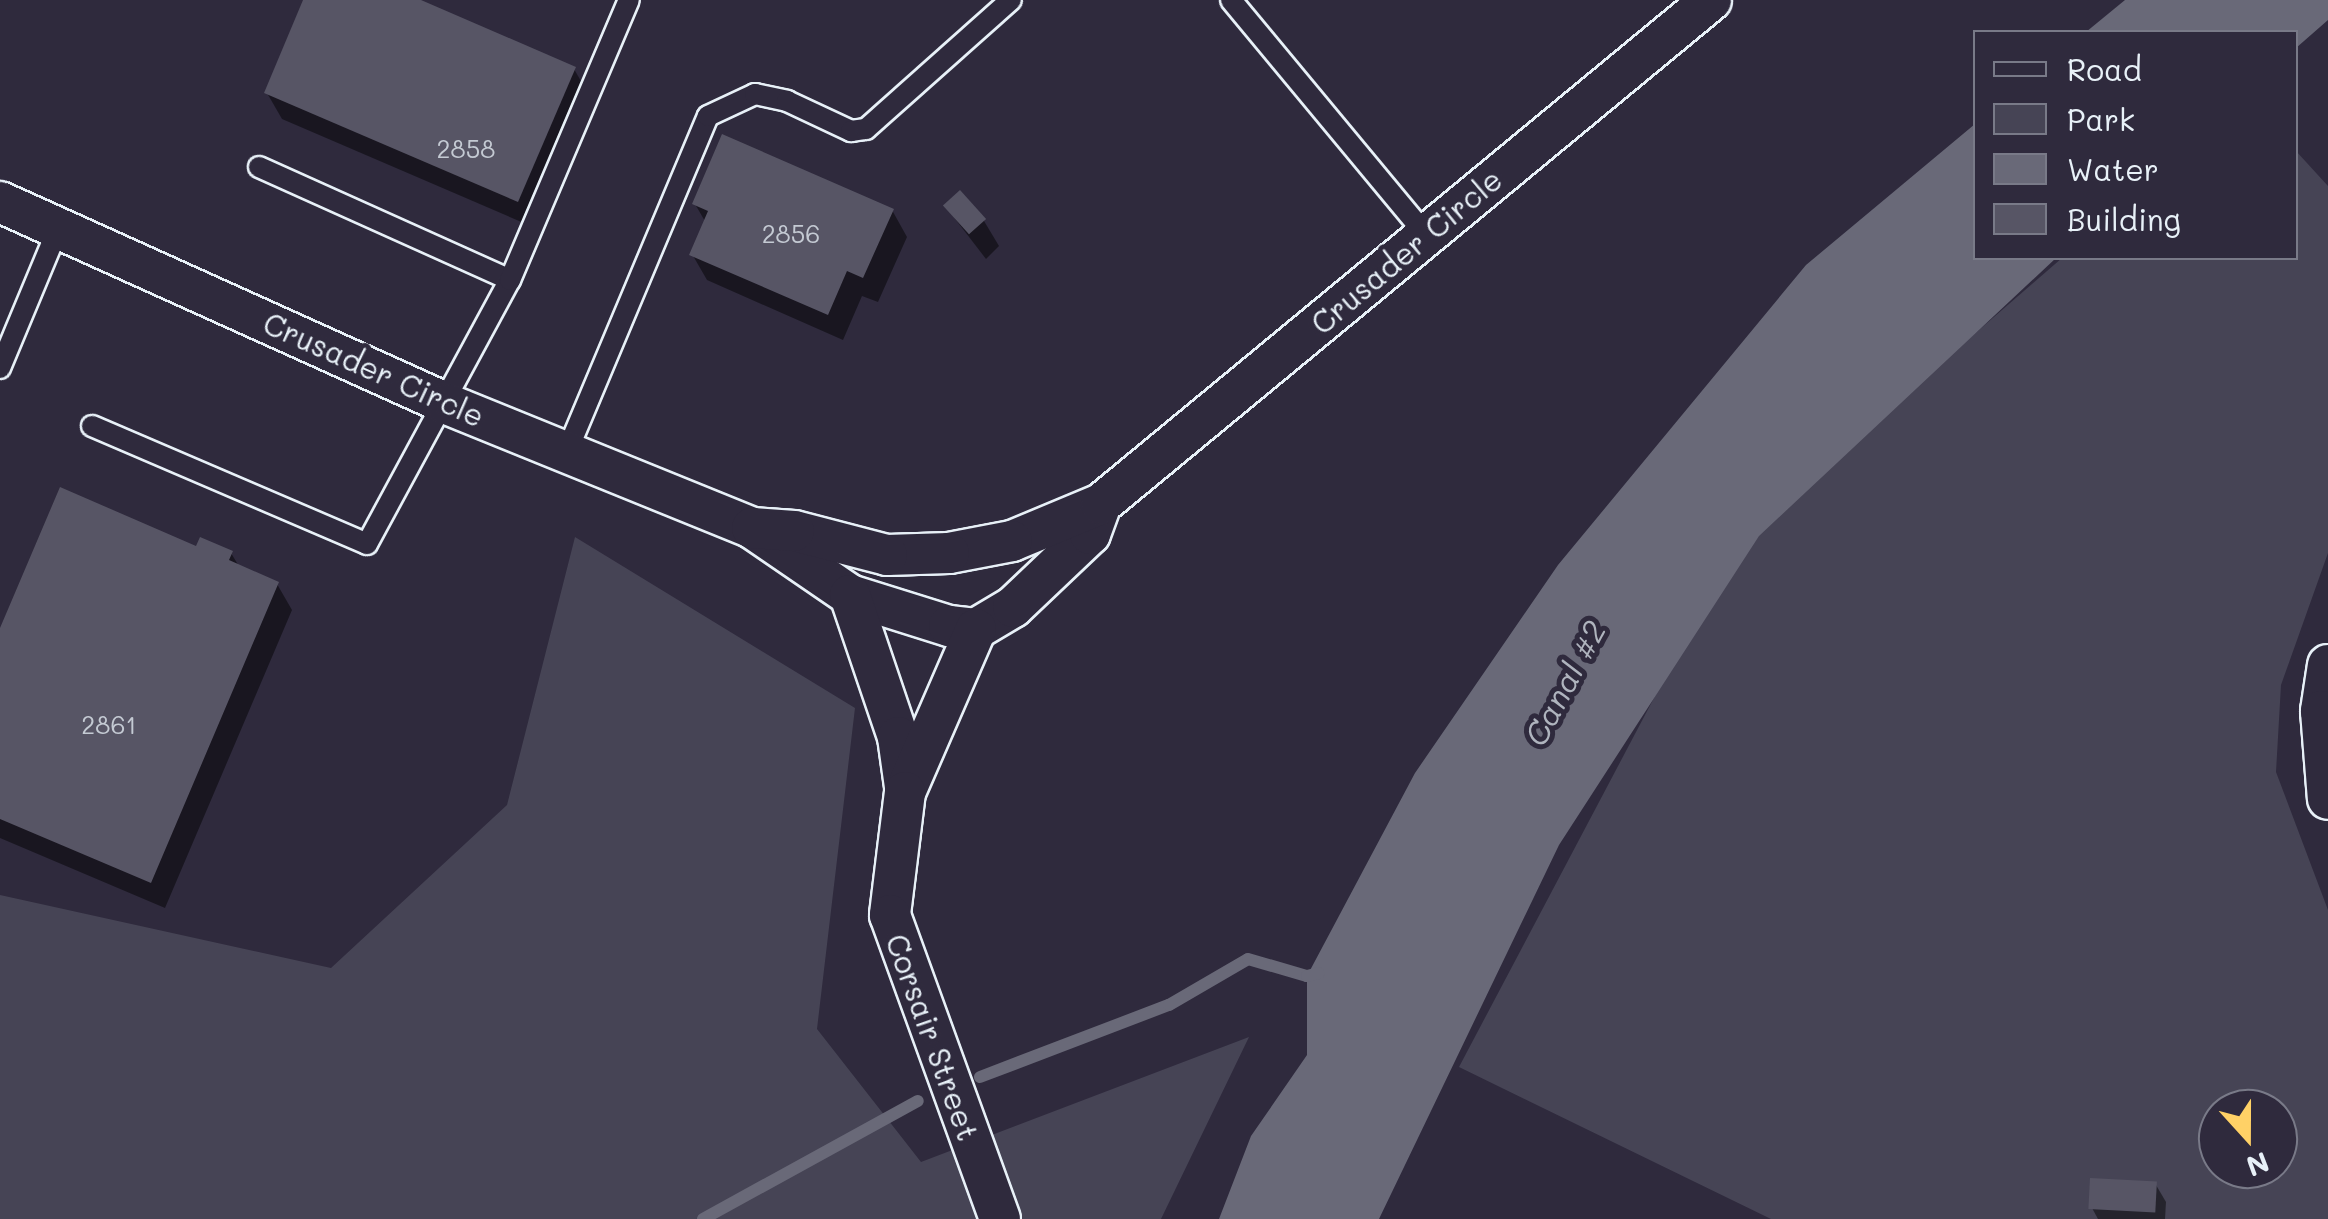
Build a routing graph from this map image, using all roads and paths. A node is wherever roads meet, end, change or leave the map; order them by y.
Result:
1 (630, 0) edge
2 (1011, 0) edge
3 (1231, 0) edge
4 (1712, 0) edge
5 (259, 167) dead end
6 (0, 202) edge
7 (59, 226) junction
8 (1426, 234) junction
9 (510, 280) junction
10 (0, 368) edge
11 (448, 404) junction
12 (92, 426) dead end
13 (568, 449) junction
14 (1101, 504) junction
15 (752, 528) junction
16 (850, 595) junction
17 (976, 628) junction
18 (2328, 666) edge
19 (906, 792) junction
20 (2328, 800) edge
21 (1000, 1219) edge

1 - 9 lane
2 - 13 lane
3 - 8 lane
4 - 8 street, Crusader Circle
5 - 9 lane
6 - 7 street, Crusader Circle
7 - 10 lane
7 - 11 street, Crusader Circle
8 - 14 street, Crusader Circle
9 - 11 lane
11 - 12 lane
11 - 13 street, Crusader Circle
13 - 15 street, Crusader Circle
14 - 15 street, Crusader Circle
14 - 17 street, Crusader Circle
15 - 16 street, Crusader Circle
16 - 17 street, Crusader Circle
16 - 19 street, Corsair Street
17 - 19 street, Corsair Street
18 - 20 street
19 - 21 street, Corsair Street

